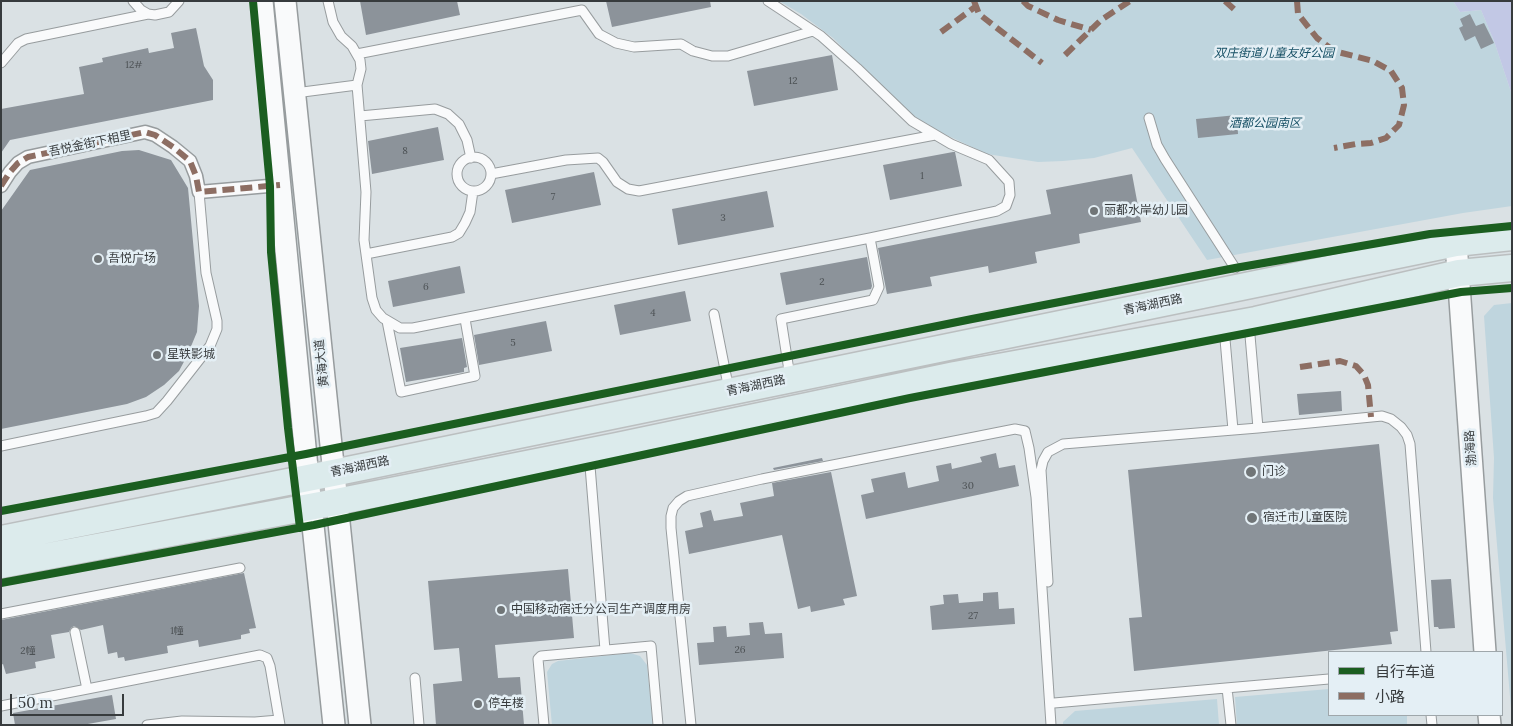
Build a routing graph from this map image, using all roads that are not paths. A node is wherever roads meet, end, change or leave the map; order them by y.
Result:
1 (133, 1) edge
2 (179, 1) edge
3 (262, 1) edge
4 (285, 1) edge
5 (328, 1) edge
6 (768, 1) edge
7 (582, 6) edge
8 (148, 14) junction
9 (813, 31) junction
10 (357, 54) junction
11 (1, 64) edge
12 (357, 85) junction
13 (294, 93) junction
14 (360, 116) junction
15 (1149, 118) dead end
16 (935, 134) junction
17 (471, 158) junction
18 (491, 174) junction
19 (280, 185) junction
20 (1, 186) edge
21 (474, 191) junction
22 (199, 192) junction
23 (1512, 237) edge
24 (870, 238) junction
25 (1456, 243) junction
26 (366, 254) junction
27 (1235, 268) dead end
28 (1512, 268) edge
29 (1459, 273) junction
30 (714, 314) dead end
31 (465, 319) junction
32 (387, 321) junction
33 (1236, 323) junction
34 (791, 379) junction
35 (729, 392) junction
36 (1258, 428) junction
37 (1233, 430) junction
38 (1, 446) edge
39 (590, 466) dead end
40 (421, 470) junction
41 (321, 475) junction
42 (324, 505) junction
43 (212, 511) junction
44 (1, 539) edge
45 (1, 565) edge
46 (240, 568) dead end
47 (1, 614) edge
48 (75, 632) dead end
49 (606, 650) junction
50 (1426, 651) edge
51 (1485, 651) edge
52 (415, 678) dead end
53 (1328, 679) edge
54 (1227, 688) junction
55 (87, 689) junction
56 (1054, 703) junction
57 (1, 706) edge
58 (279, 722) edge
59 (147, 725) edge
60 (334, 725) edge
61 (360, 725) edge
62 (419, 725) edge
63 (544, 725) edge
64 (658, 725) edge
65 (691, 725) edge
66 (1051, 725) edge
67 (1056, 725) edge
68 (1231, 725) edge

1 - 8 lane
2 - 8 lane
3 - 19 street, 黄海大道
4 - 13 street, 黄海大道
5 - 10 lane
6 - 9 lane
7 - 9 lane
7 - 10 lane
8 - 11 lane
9 - 16 lane
10 - 12 lane
12 - 13 lane
12 - 14 lane
13 - 41 street, 黄海大道
14 - 17 lane
14 - 26 lane
15 - 27 lane
16 - 18 lane
16 - 24 lane
17 - 18 lane
17 - 21 lane
18 - 21 lane
19 - 22 street
19 - 41 street, 黄海大道
20 - 22 street, 吾悦金街下相里
21 - 26 lane
22 - 38 lane
23 - 25 main road, 青海湖西路
24 - 31 lane
24 - 34 lane
25 - 29 street, 渤海路
25 - 34 main road, 青海湖西路
26 - 32 lane
28 - 29 main road, 青海湖西路
29 - 33 main road, 青海湖西路
29 - 51 street, 渤海路
30 - 35 lane
31 - 32 lane
31 - 32 lane
33 - 36 lane
33 - 37 lane
33 - 40 main road, 青海湖西路
34 - 35 main road, 青海湖西路
35 - 40 main road, 青海湖西路
36 - 37 lane
36 - 50 lane
37 - 56 lane
39 - 49 lane
40 - 41 main road, 青海湖西路
40 - 42 main road, 青海湖西路
41 - 42 street, 黄海大道
41 - 43 main road, 青海湖西路
42 - 43 main road, 青海湖西路
42 - 60 street, 黄海大道
42 - 61 street, 黄海大道
43 - 44 main road, 青海湖西路
43 - 45 main road, 青海湖西路
46 - 47 lane
48 - 55 lane
49 - 63 lane
49 - 64 lane
52 - 62 lane
53 - 54 lane
54 - 56 lane
54 - 68 lane
55 - 57 lane
55 - 58 lane
56 - 67 lane
58 - 59 lane
65 - 66 lane

